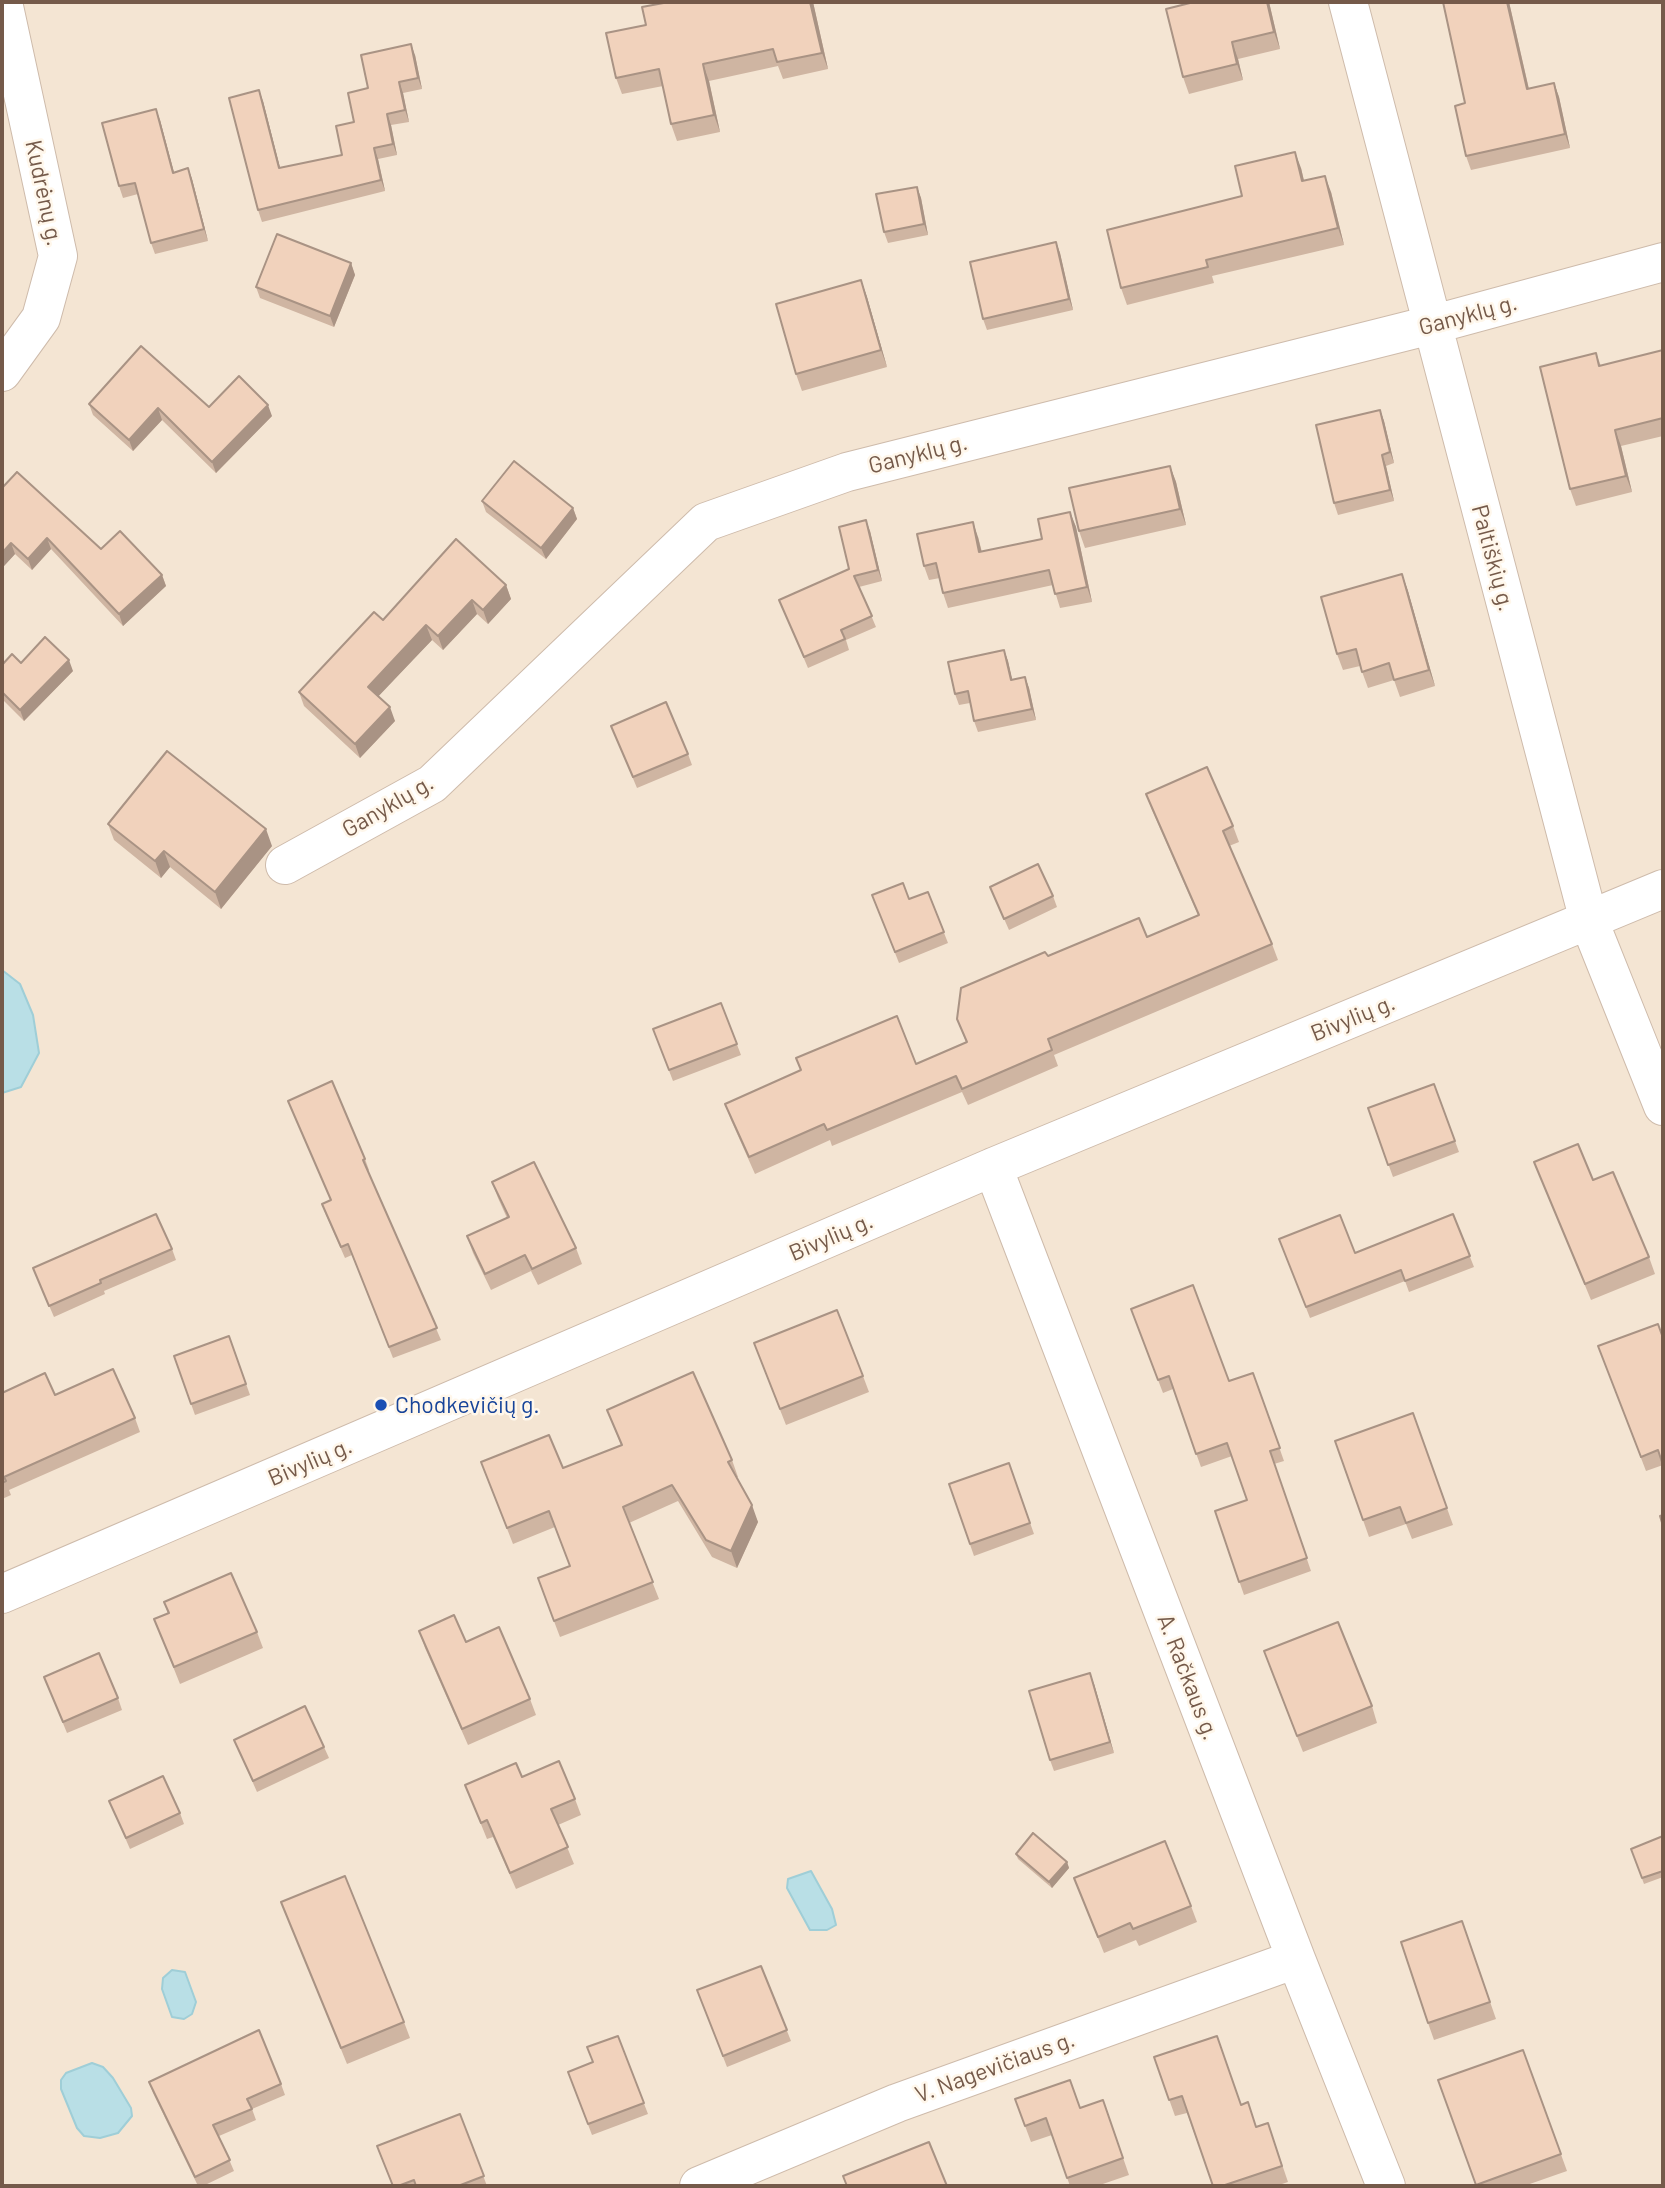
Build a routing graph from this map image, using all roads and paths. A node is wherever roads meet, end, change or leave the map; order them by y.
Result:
1 (1348, 2) edge
2 (10, 5) edge
3 (1663, 262) edge
4 (1431, 325) junction
5 (2, 372) edge
6 (285, 865) dead end
7 (1663, 889) edge
8 (1589, 920) junction
9 (1663, 1106) edge
10 (993, 1167) junction
11 (2, 1594) edge
12 (1296, 1959) junction
13 (699, 2186) edge
14 (1386, 2186) edge

1 - 4 street, Paltiškių g.
2 - 5 street, Kudrėnų g.
3 - 4 street, Ganyklų g.
4 - 6 street, Ganyklų g.
4 - 8 street, Paltiškių g.
7 - 8 street, Bivylių g.
8 - 9 street, Paltiškių g.
8 - 10 street, Bivylių g.
10 - 11 street, Bivylių g.
10 - 12 street, A. Račkaus g.
12 - 13 street, V. Nagevičiaus g.
12 - 14 street, A. Račkaus g.

